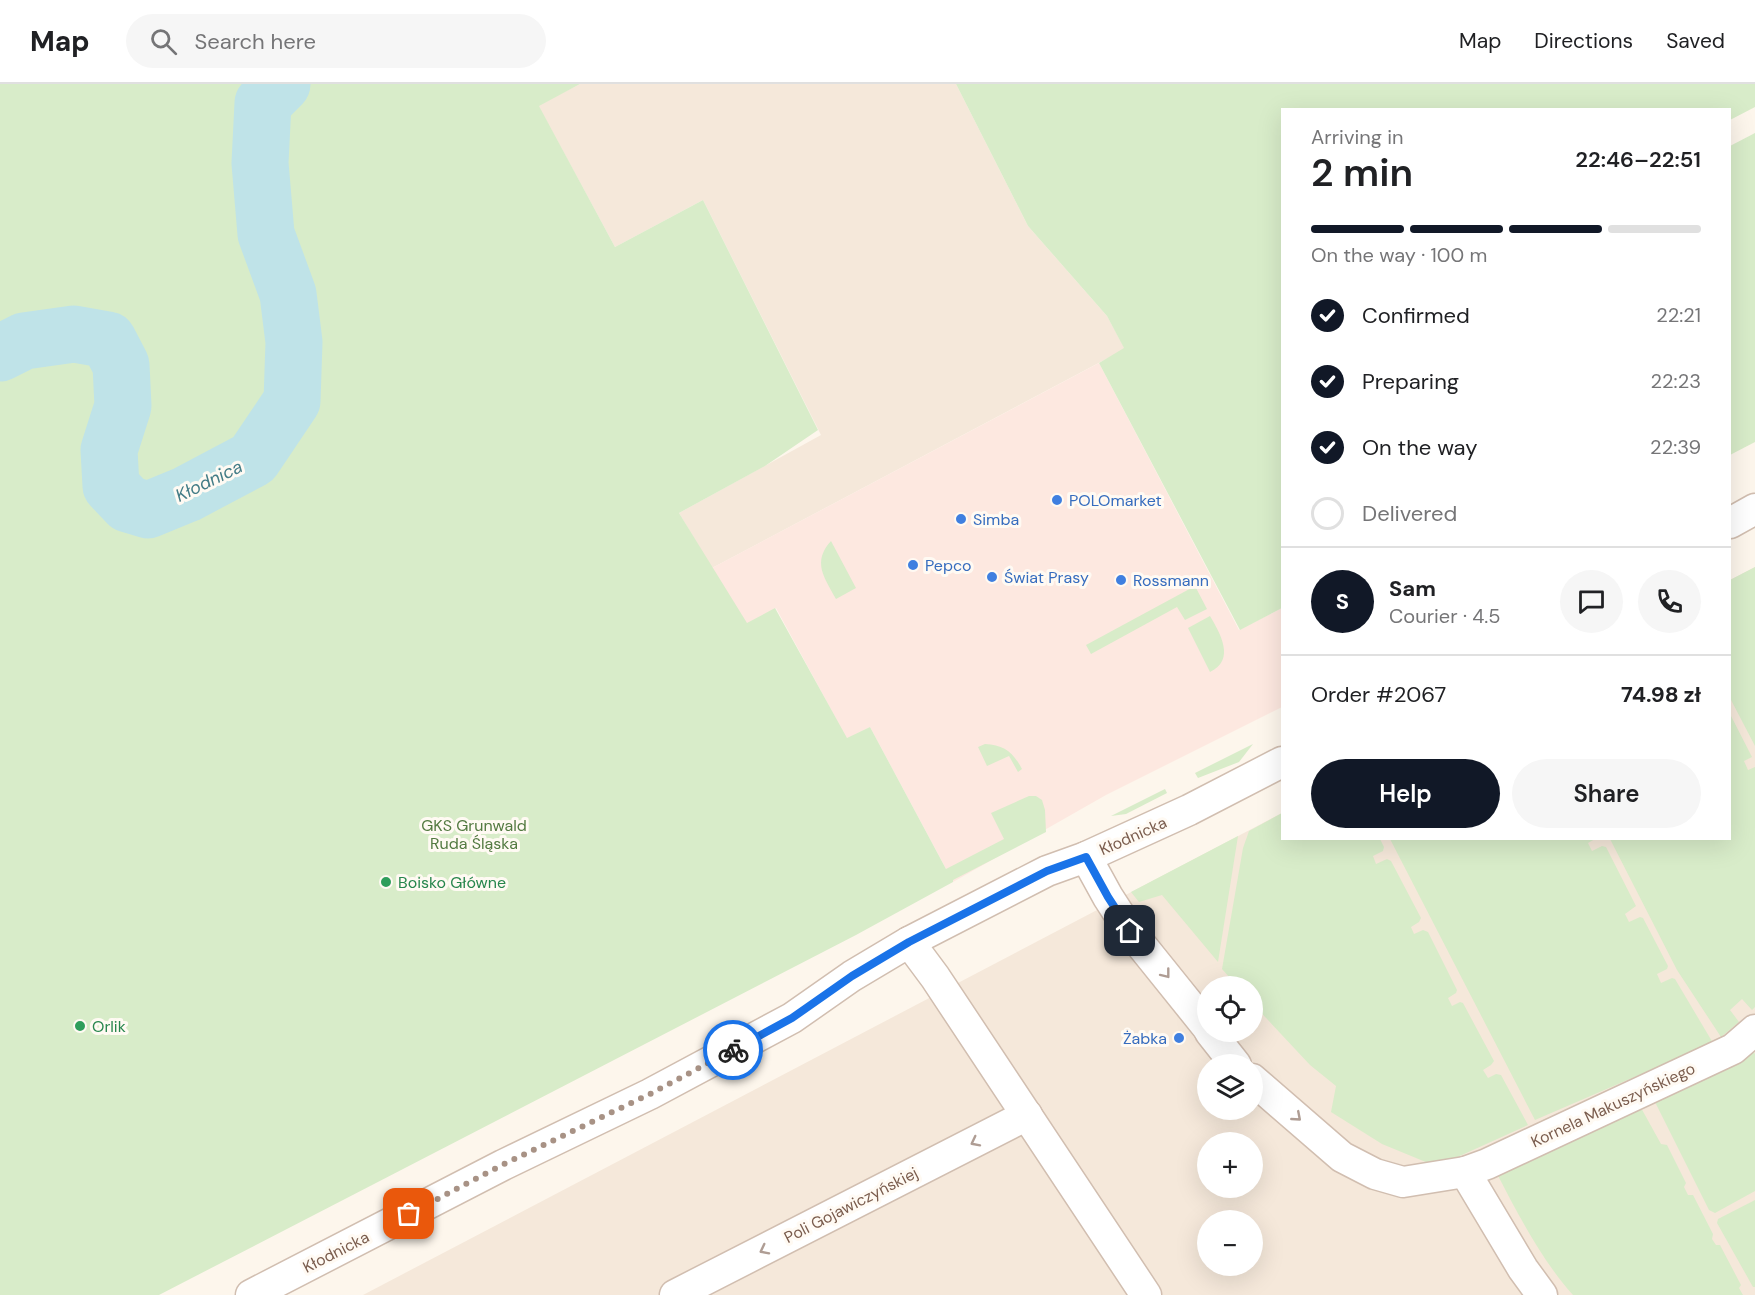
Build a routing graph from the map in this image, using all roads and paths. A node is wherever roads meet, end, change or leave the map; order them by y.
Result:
1 (1755, 509) edge
2 (1731, 522) edge
3 (1281, 763) edge
4 (1086, 857) junction
5 (909, 942) junction
6 (1197, 1015) edge
7 (1755, 1030) edge
8 (1218, 1042) edge
9 (1228, 1054) edge
10 (1263, 1088) edge
11 (1027, 1115) junction
12 (1466, 1173) junction
13 (251, 1295) edge
14 (675, 1295) edge
15 (1146, 1295) edge
16 (1542, 1295) edge

1 - 2 street
3 - 4 street, Kłodnicka
4 - 5 street, Kłodnicka
4 -> 6 street
5 - 11 street
5 - 13 street, Kłodnicka
7 - 12 street, Kornela Makuszyńskiego
8 - 9 street
10 -> 12 street, Kornela Makuszyńskiego
11 -> 14 street, Poli Gojawiczyńskiej
11 - 15 street
12 - 16 street

